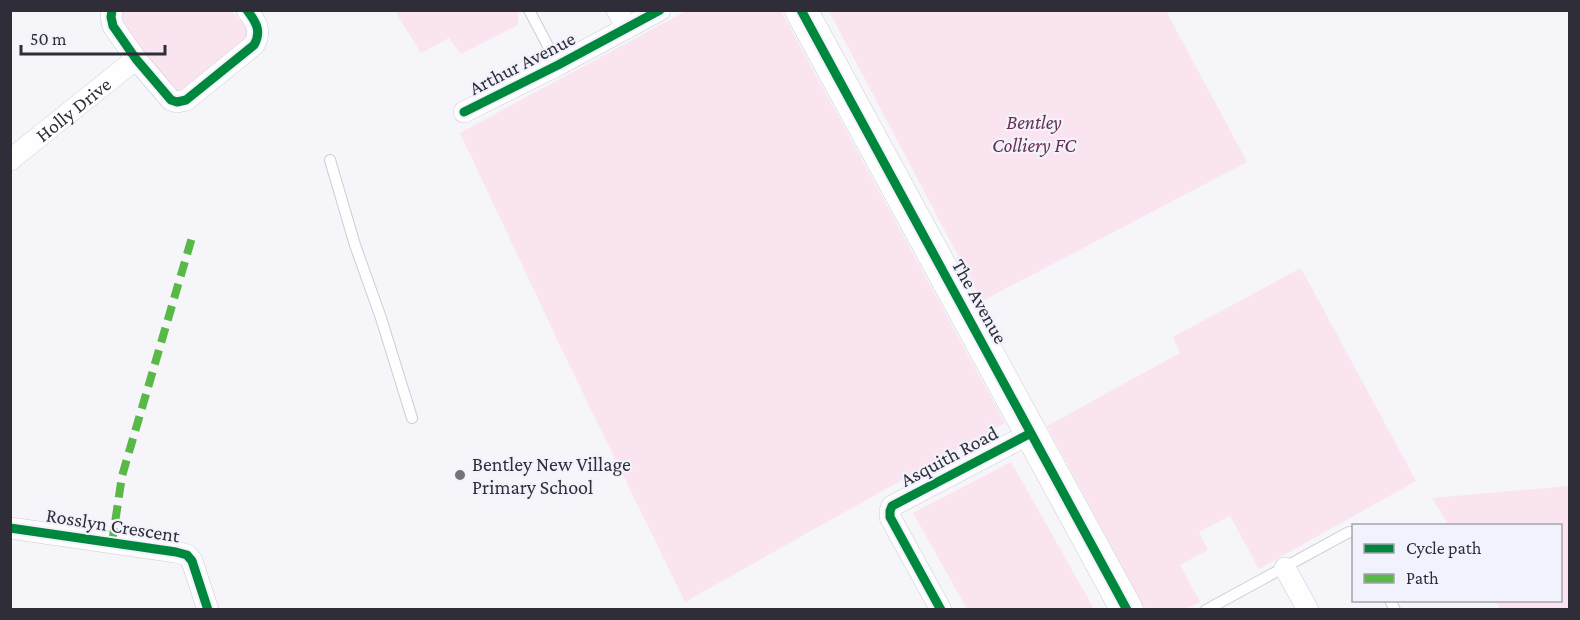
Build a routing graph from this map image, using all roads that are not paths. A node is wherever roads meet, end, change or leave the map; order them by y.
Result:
1 (112, 10) edge
2 (247, 10) edge
3 (529, 10) edge
4 (660, 10) edge
5 (801, 10) edge
6 (622, 19) edge
7 (136, 59) junction
8 (558, 65) junction
9 (464, 112) dead end
10 (10, 160) edge
11 (330, 160) dead end
12 (412, 418) dead end
13 (1031, 433) junction
14 (10, 528) edge
15 (1352, 533) edge
16 (1285, 568) junction
17 (1212, 608) edge
18 (208, 609) edge
19 (940, 609) edge
20 (1127, 609) edge
21 (1308, 609) edge

1 - 7 street
2 - 7 street
3 - 8 lane
4 - 6 street, Arthur Avenue
5 - 13 street, The Avenue
6 - 8 street, Arthur Avenue
7 - 10 street, Holly Drive
8 - 9 street, Arthur Avenue
11 - 12 lane
13 - 19 street, Asquith Road
13 - 20 street, The Avenue
14 - 18 street, Rosslyn Crescent
15 - 16 lane
16 - 17 lane
16 - 21 street

